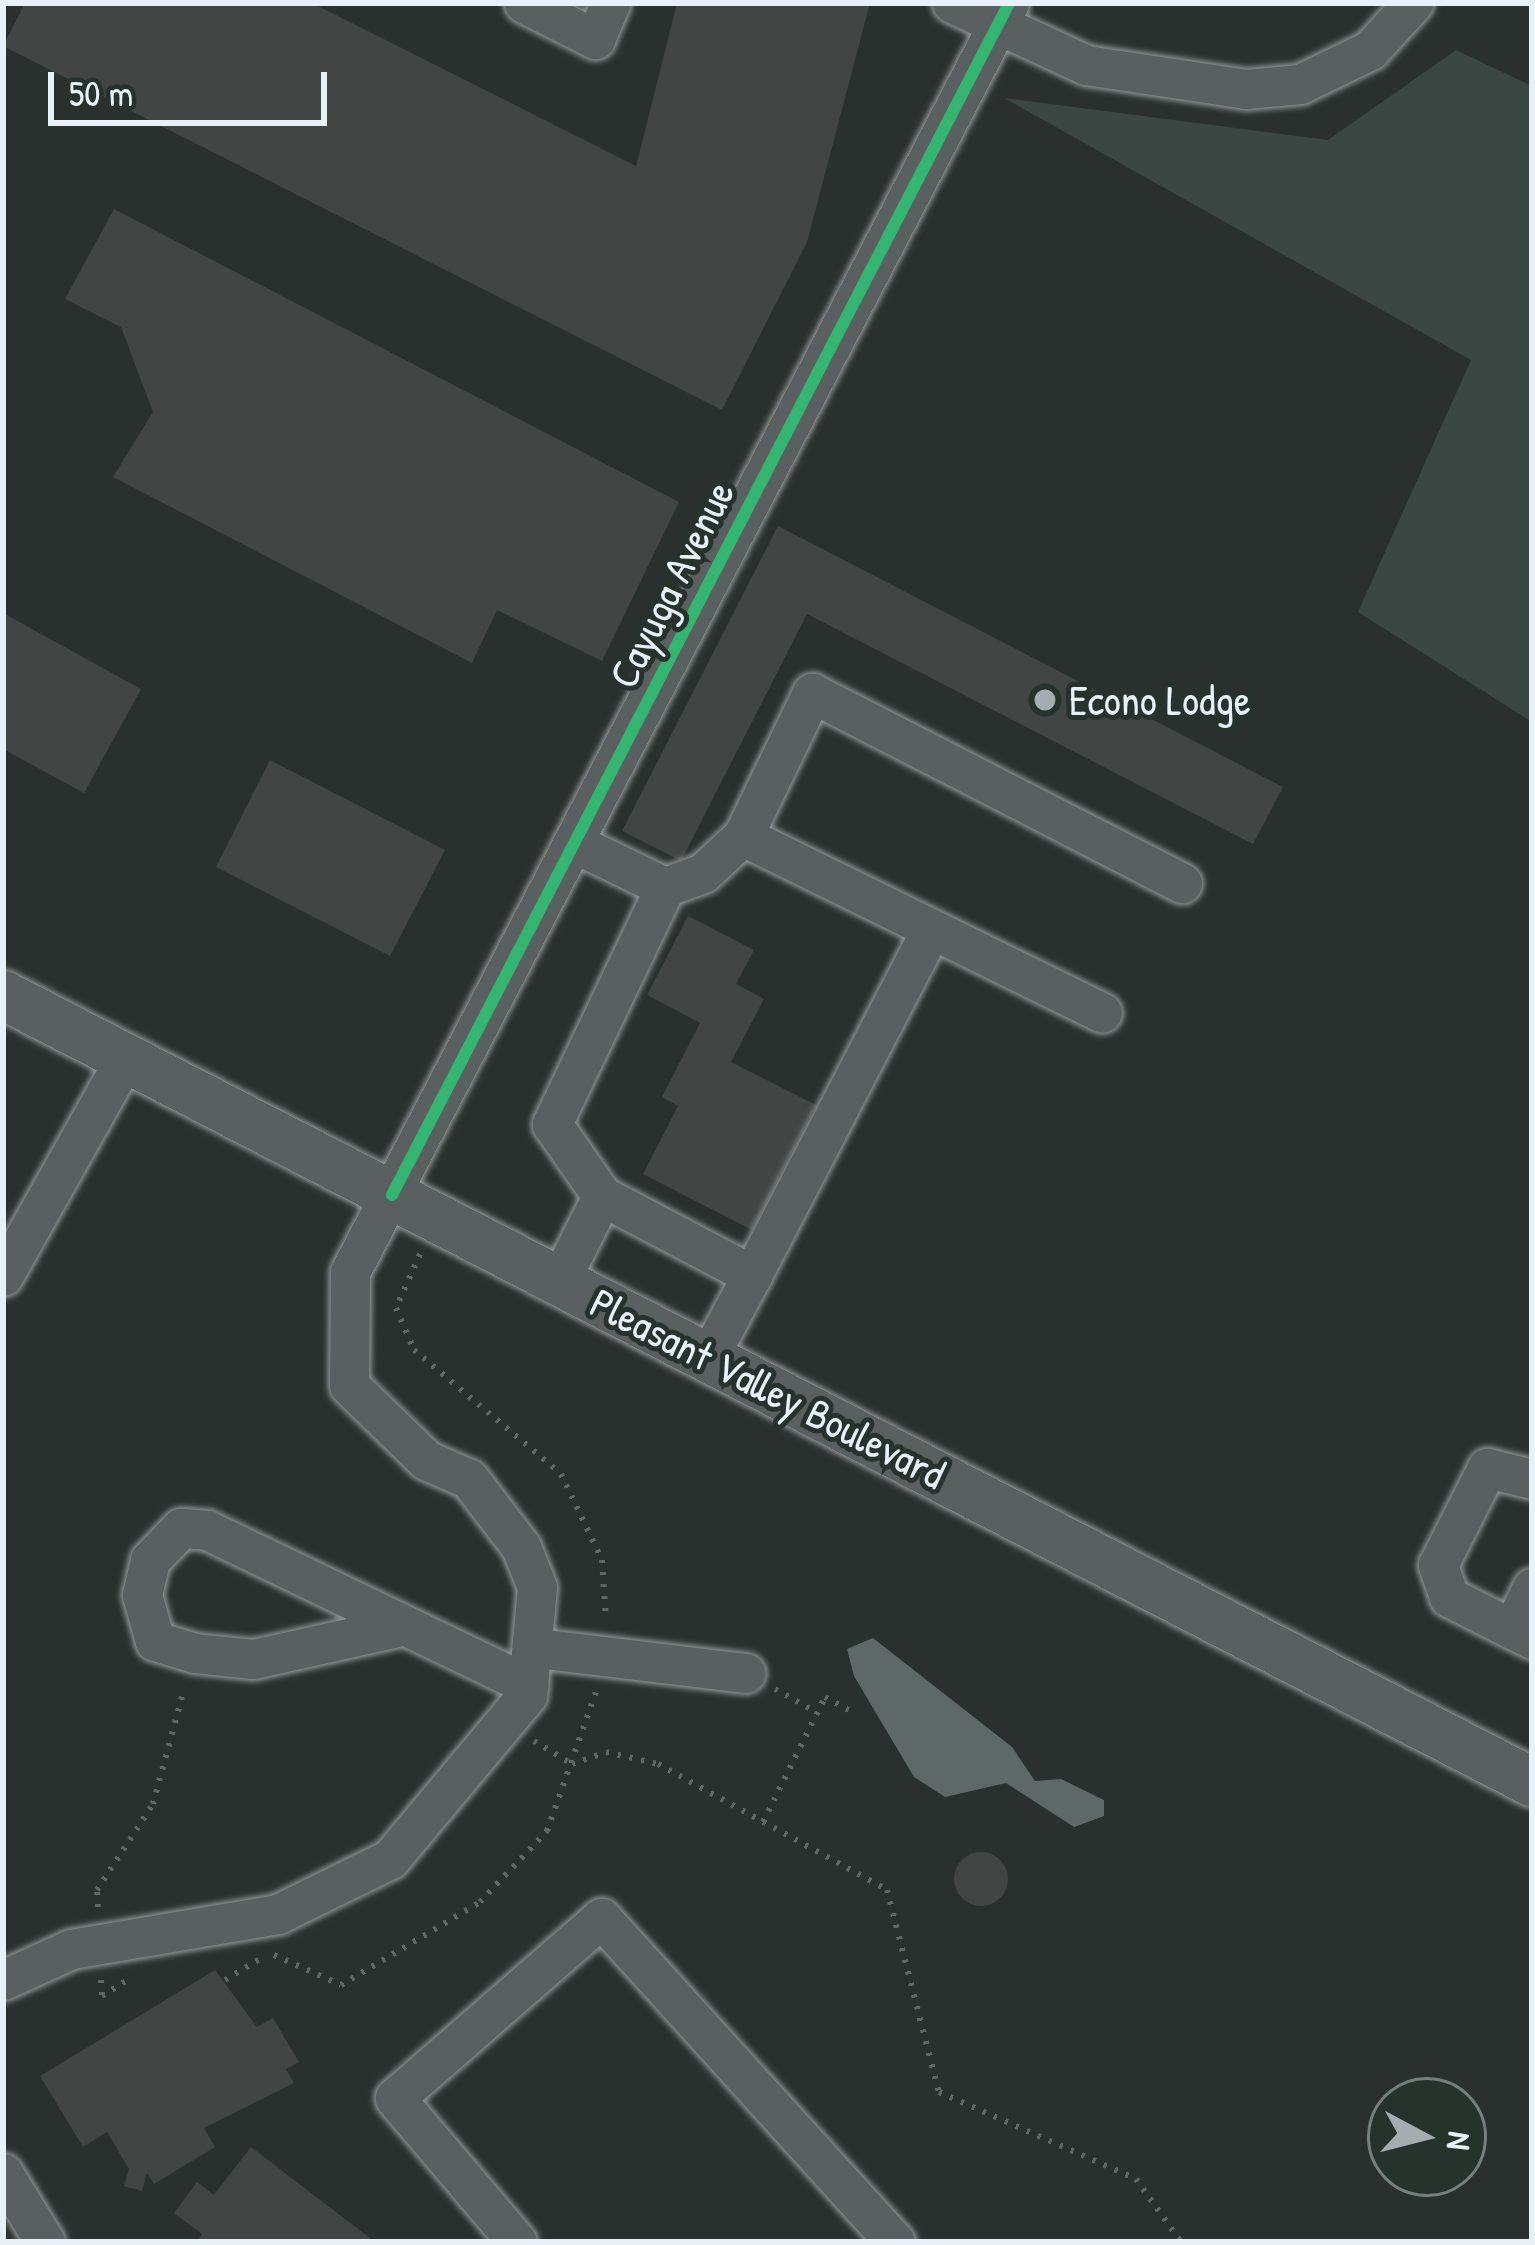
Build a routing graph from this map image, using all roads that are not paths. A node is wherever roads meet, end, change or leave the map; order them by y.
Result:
1 (524, 3) edge
2 (610, 3) edge
3 (952, 3) edge
4 (1413, 3) edge
5 (1002, 16) edge
6 (743, 836) junction
7 (574, 843) junction
8 (1182, 883) dead end
9 (664, 887) junction
10 (930, 931) junction
11 (3, 995) edge
12 (1102, 1013) dead end
13 (125, 1059) junction
14 (392, 1195) junction
15 (602, 1196) junction
16 (3, 1276) edge
17 (752, 1276) junction
18 (560, 1280) junction
19 (709, 1358) junction
20 (1532, 1479) edge
21 (1532, 1588) edge
22 (393, 1628) junction
23 (1522, 1634) edge
24 (532, 1667) junction
25 (746, 1673) dead end
26 (1532, 1782) edge
27 (3, 1980) edge
28 (3, 2173) edge
29 (44, 2242) edge
30 (517, 2242) edge
31 (895, 2242) edge

1 - 2 street
3 - 5 street
4 - 5 street
5 - 7 street, Cayuga Avenue
6 - 8 street
6 - 9 street
6 - 10 street
7 - 9 street
7 - 14 street, Cayuga Avenue
9 - 15 street
10 - 12 street
10 - 17 street
11 - 13 main road, Pleasant Valley Boulevard
13 - 14 main road, Pleasant Valley Boulevard
13 - 16 street
14 - 18 main road, Pleasant Valley Boulevard
14 - 24 street, Cayuga Avenue
15 - 17 street
15 - 18 street
17 - 19 street
18 - 19 main road, Pleasant Valley Boulevard
19 - 26 main road, Pleasant Valley Boulevard
20 - 23 street
21 - 23 street
22 - 22 street
22 - 24 street
24 - 25 street
24 - 27 street
28 - 29 street
30 - 31 street

